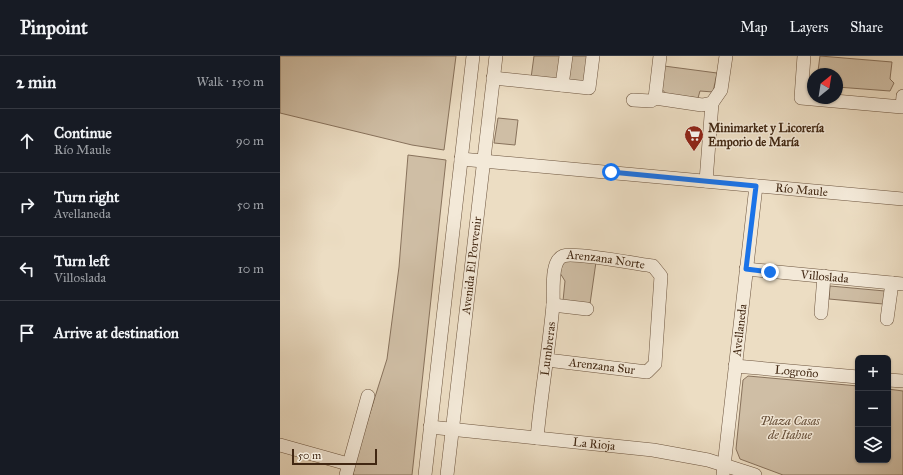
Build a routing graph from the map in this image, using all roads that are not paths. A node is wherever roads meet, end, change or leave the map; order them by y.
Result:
1 (473, 56) edge
2 (496, 56) edge
3 (566, 56) edge
4 (593, 56) edge
5 (660, 56) edge
6 (726, 56) edge
7 (804, 56) edge
8 (493, 78) junction
9 (562, 85) junction
10 (655, 98) junction
11 (634, 100) dead end
12 (712, 103) junction
13 (903, 103) edge
14 (461, 159) junction
15 (484, 160) junction
16 (706, 181) junction
17 (756, 186) junction
18 (903, 199) edge
19 (558, 260) joint
20 (746, 269) junction
21 (824, 276) junction
22 (897, 283) edge
23 (553, 305) junction
24 (587, 309) dead end
25 (821, 313) dead end
26 (887, 319) dead end
27 (547, 360) junction
28 (655, 364) joint
29 (735, 366) junction
30 (855, 377) edge
31 (891, 380) edge
32 (903, 381) edge
33 (368, 396) dead end
34 (430, 427) junction
35 (452, 430) junction
36 (537, 438) junction
37 (280, 445) edge
38 (347, 470) edge
39 (723, 470) edge
40 (424, 475) edge
41 (447, 475) edge
42 (755, 475) edge

1 - 14 street, Avenida El Porvenir
2 - 8 street, Avenida El Porvenir
3 - 9 street
4 - 9 street
5 - 10 street
6 - 12 street
7 - 13 street
8 - 9 street
8 - 15 street, Avenida El Porvenir
10 - 11 street
10 - 12 street
12 - 16 street
14 - 15 street, Río Maule
14 - 34 street, Avenida El Porvenir
15 - 16 street, Río Maule
15 - 35 street, Avenida El Porvenir
16 - 17 street, Río Maule
17 - 18 street, Río Maule
17 - 20 street, Avellaneda
19 - 23 street, Lumbreras
19 - 28 street, Arenzana Norte
20 - 21 street, Villoslada
20 - 29 street, Avellaneda
21 - 22 street, Villoslada
21 - 25 street
22 - 26 street
23 - 24 street
23 - 27 street, Lumbreras
27 - 28 street, Arenzana Sur
27 - 36 street, Lumbreras
29 - 30 street, Logroño
29 - 39 street, Avellaneda
31 - 32 street
33 - 38 street
34 - 35 street, La Rioja
34 - 40 street, Avenida El Porvenir
35 - 36 street, La Rioja
35 - 41 street, Avenida El Porvenir
36 - 39 street, La Rioja
37 - 38 street
39 - 42 street, La Rioja

